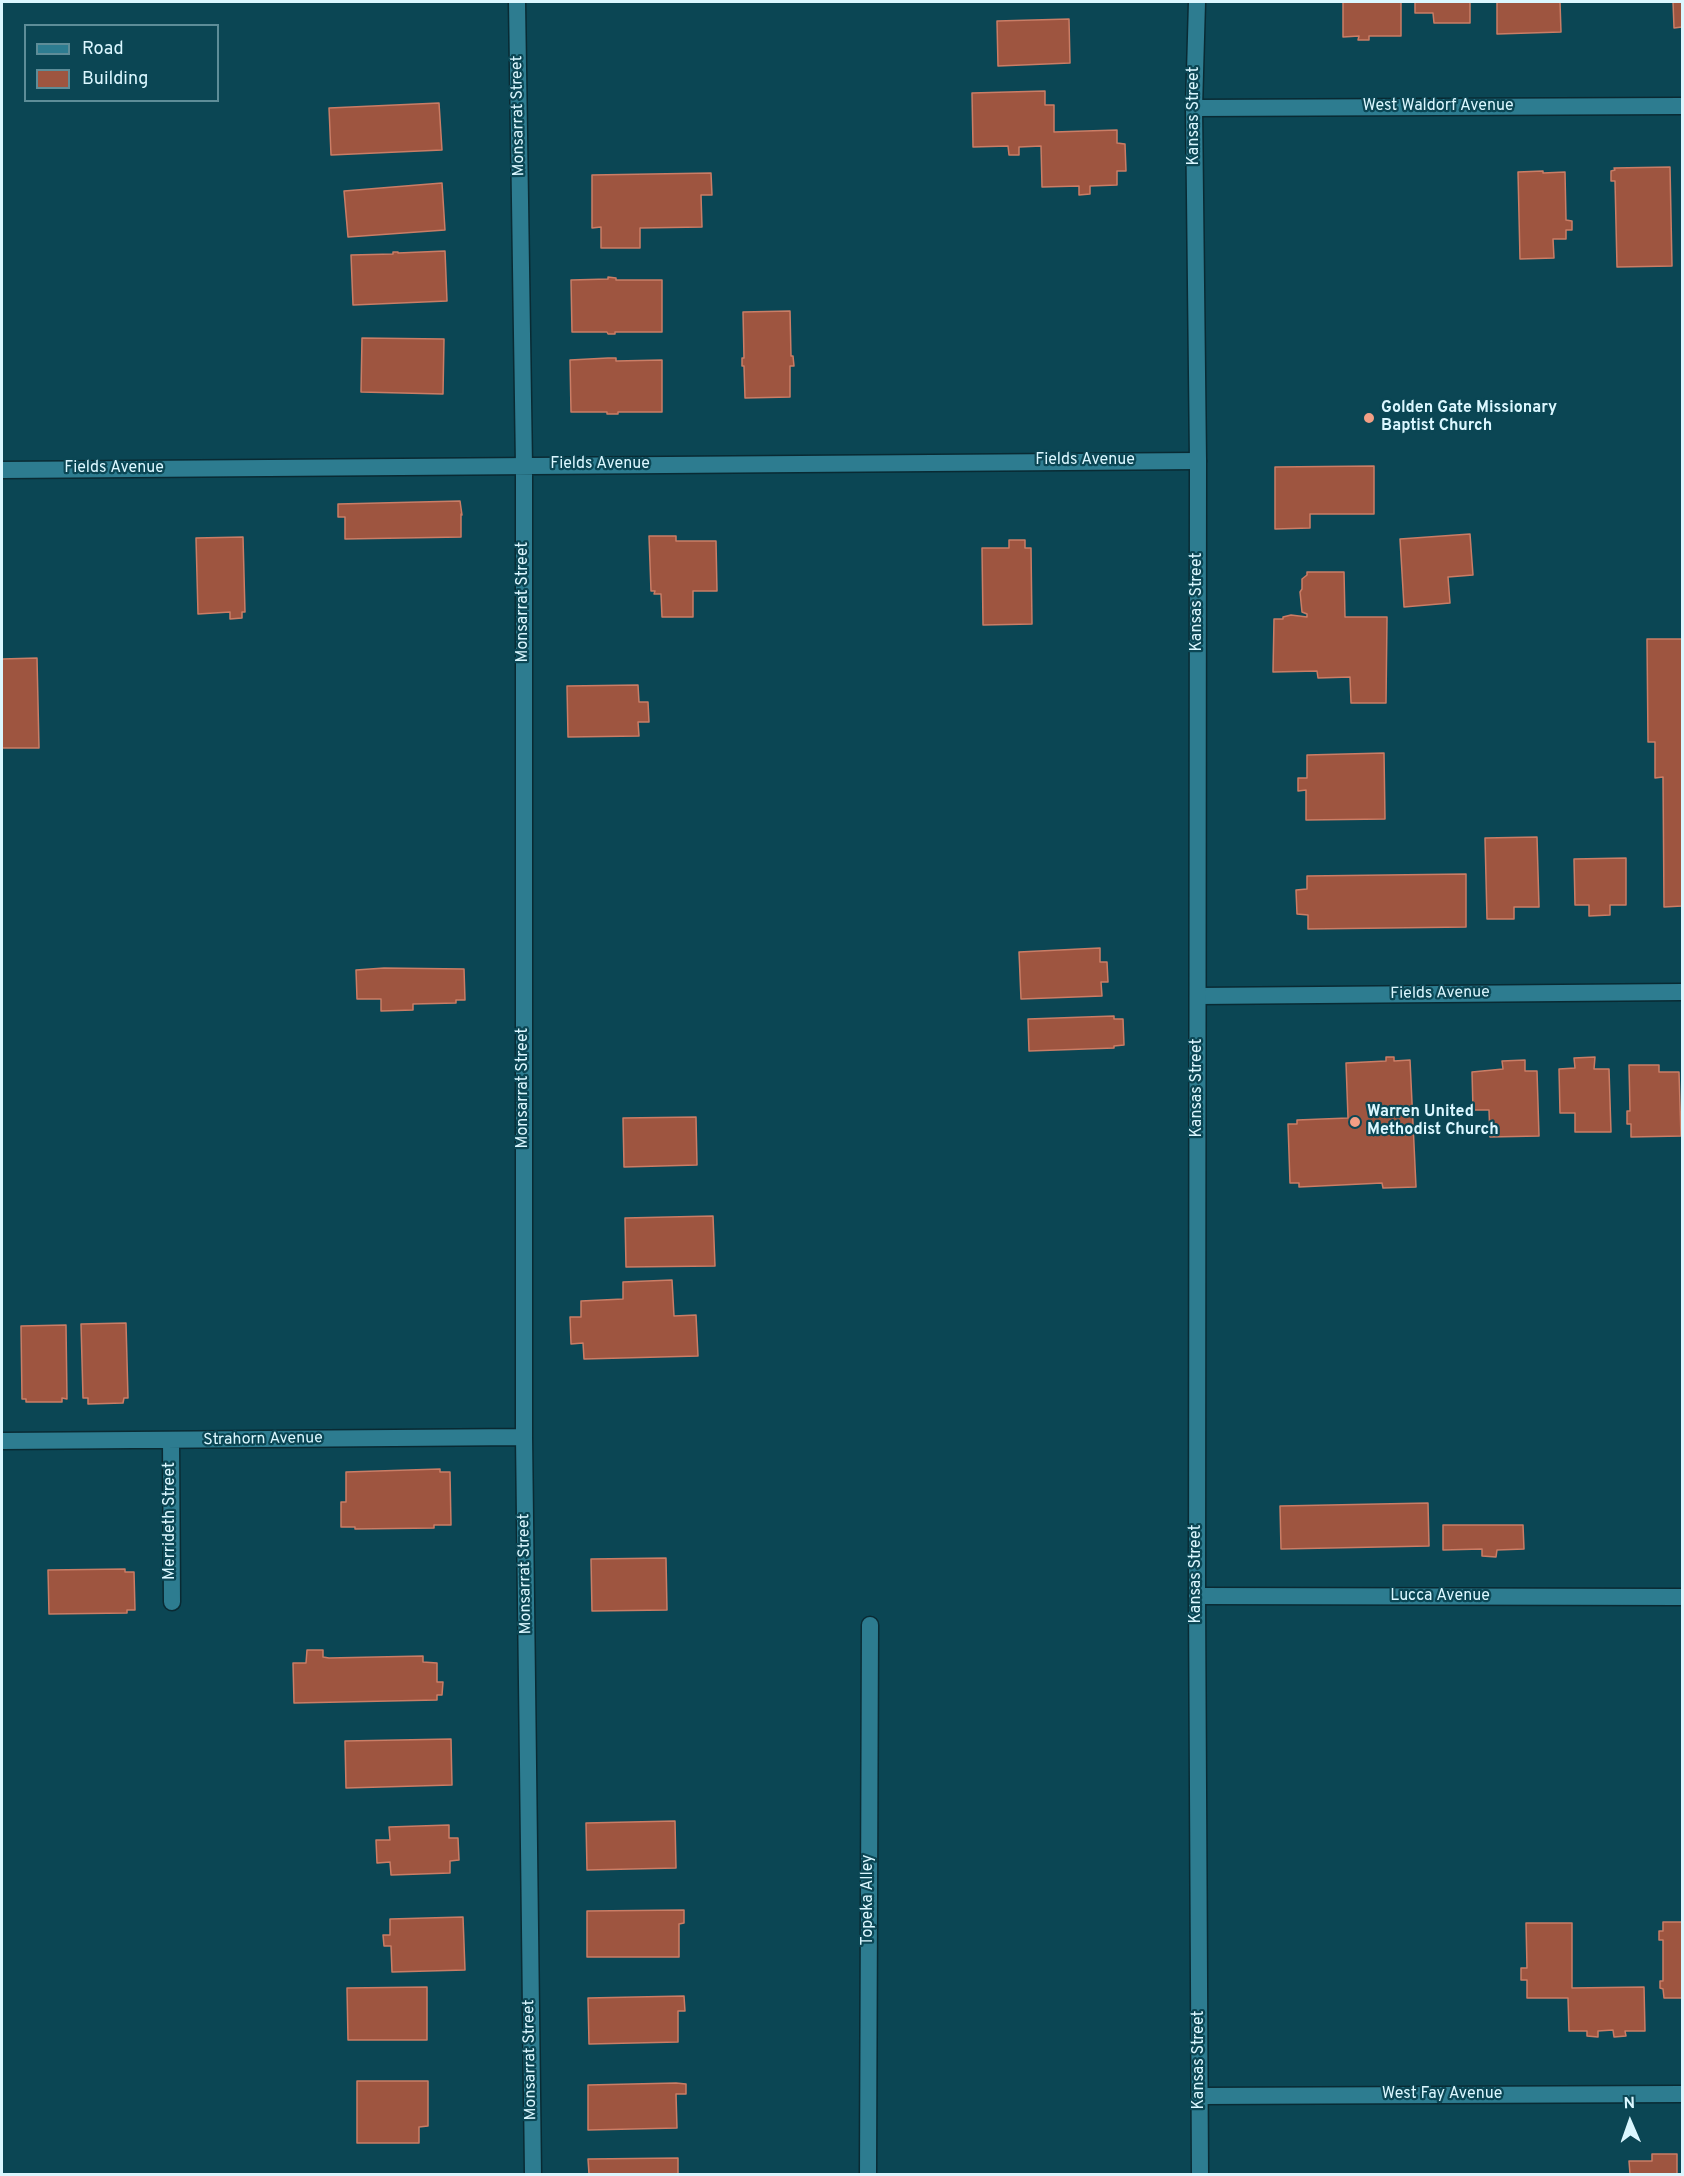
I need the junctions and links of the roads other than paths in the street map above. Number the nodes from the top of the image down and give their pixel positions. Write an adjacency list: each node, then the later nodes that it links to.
1 (517, 2): 6 (street, Monsarrat Street)
2 (1197, 2): 4 (street, Kansas Street)
3 (1683, 106): 4 (street, West Waldorf Avenue)
4 (1194, 108): 5 (street, Kansas Street)
5 (1197, 461): 6 (street, Fields Avenue); 9 (street, Kansas Street)
6 (524, 466): 7 (street, Fields Avenue); 10 (street, Monsarrat Street)
7 (2, 470)
8 (1683, 992): 9 (street, Fields Avenue)
9 (1198, 996): 13 (street, Kansas Street)
10 (524, 1437): 12 (street, Strahorn Avenue); 19 (street, Monsarrat Street)
11 (2, 1441): 12 (street, Strahorn Avenue)
12 (171, 1441): 15 (street, Merrideth Street)
13 (1197, 1596): 14 (street, Lucca Avenue); 18 (street, Kansas Street)
14 (1683, 1598)
15 (172, 1602)
16 (870, 1625): 20 (street, Topeka Alley)
17 (1683, 2094): 18 (street, West Fay Avenue)
18 (1201, 2096): 21 (street, Kansas Street)
19 (532, 2175)
20 (868, 2175)
21 (1200, 2175)

